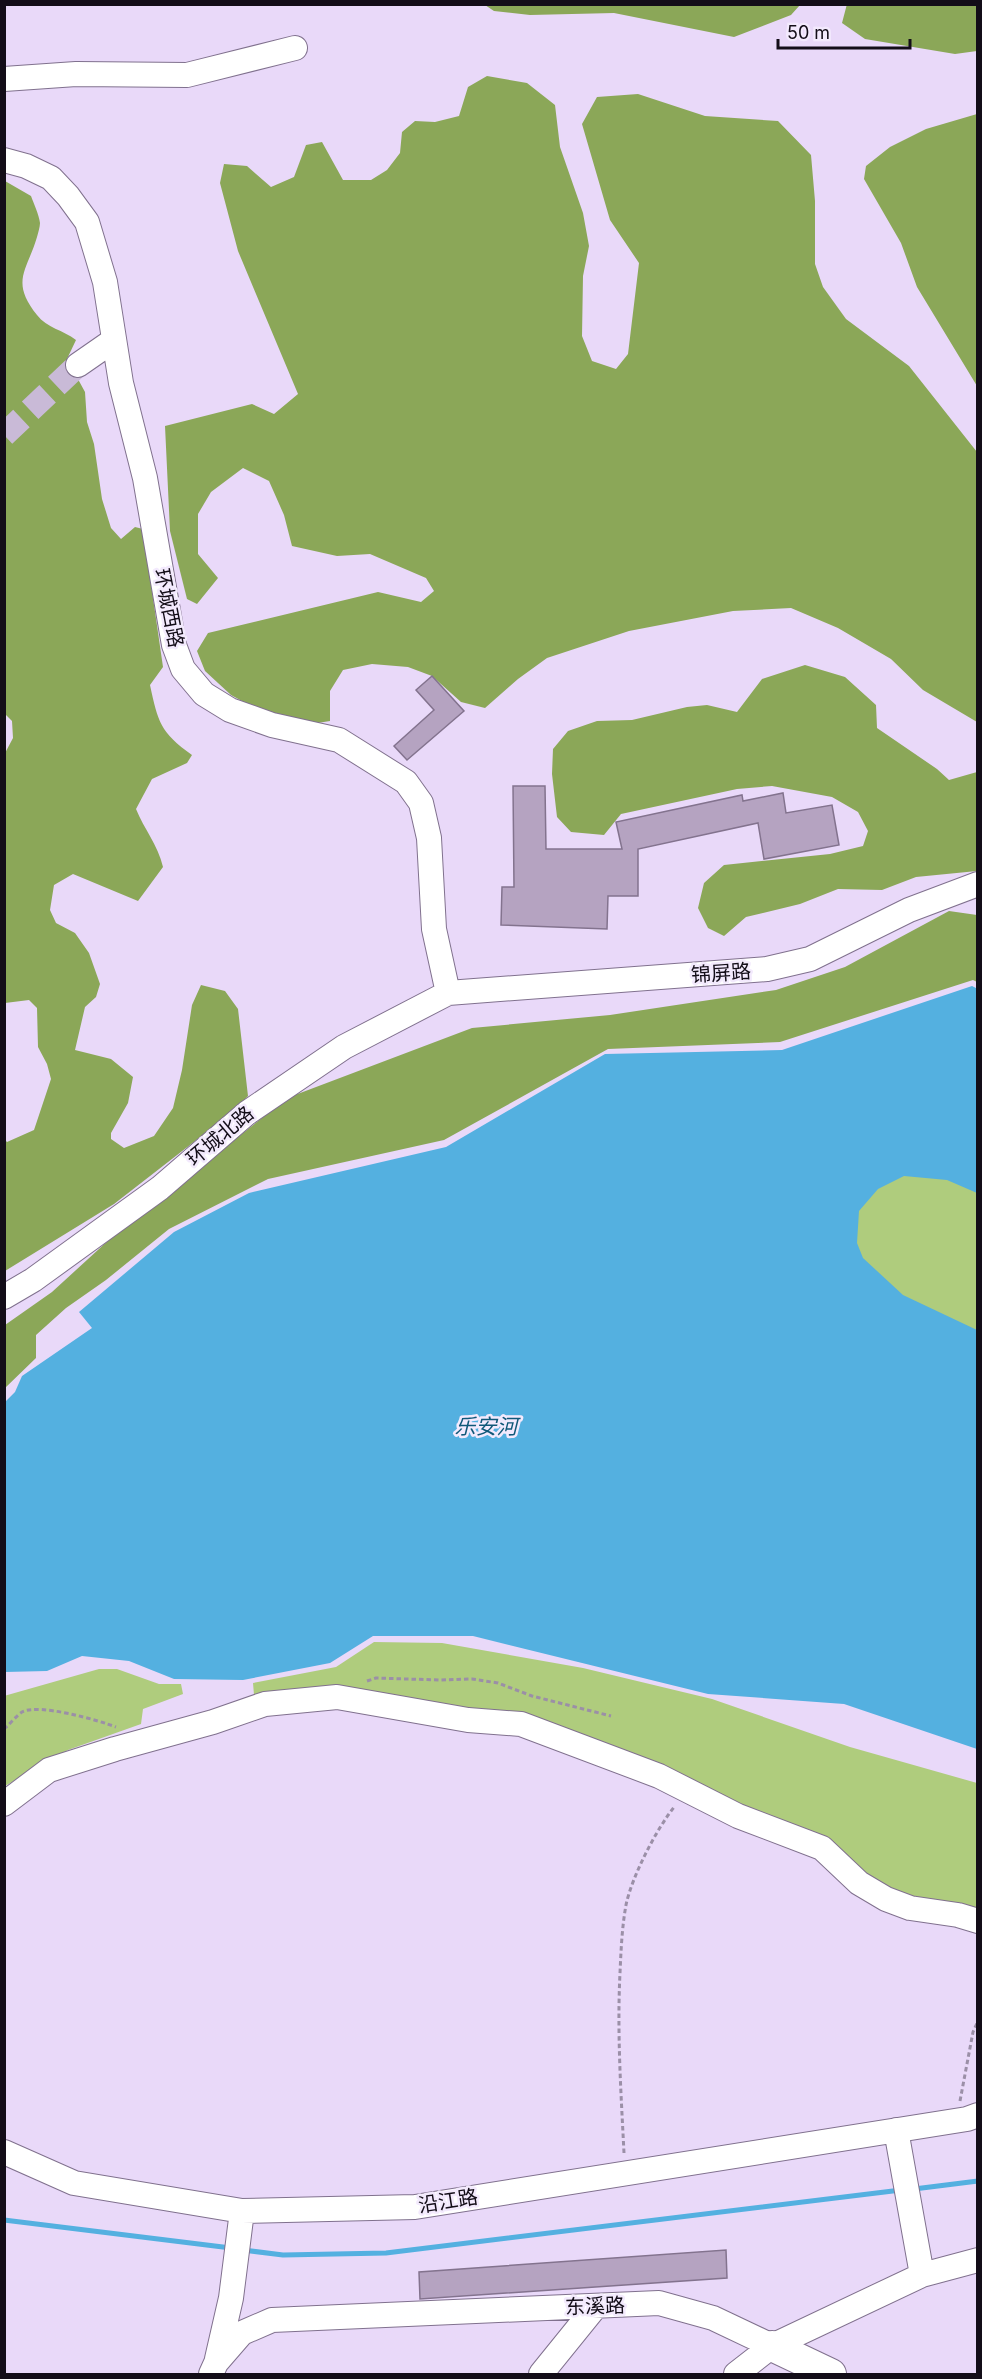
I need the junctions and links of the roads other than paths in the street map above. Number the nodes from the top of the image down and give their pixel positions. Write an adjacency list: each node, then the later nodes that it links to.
1 (295, 48): 2 (street)
2 (4, 79)
3 (4, 160): 4 (street, 环城西路)
4 (114, 340): 5 (street); 7 (street, 环城西路)
5 (78, 365)
6 (978, 884): 7 (street, 锦屏路)
7 (448, 993): 8 (street, 环城北路)
8 (4, 1297)
9 (4, 1804): 10 (street)
10 (978, 1921)
11 (967, 2118): 12 (street, 沿江路)
12 (896, 2130): 14 (street, 沿江路); 16 (street)
13 (4, 2152): 14 (street, 沿江路)
14 (242, 2211): 19 (street)
15 (978, 2260): 16 (street)
16 (922, 2275): 18 (street)
17 (596, 2306): 18 (street, 东溪路); 19 (street, 东溪路); 20 (street)
18 (771, 2346): 21 (street); 22 (main road)
19 (214, 2369)
20 (542, 2374)
21 (736, 2374)
22 (831, 2374)

